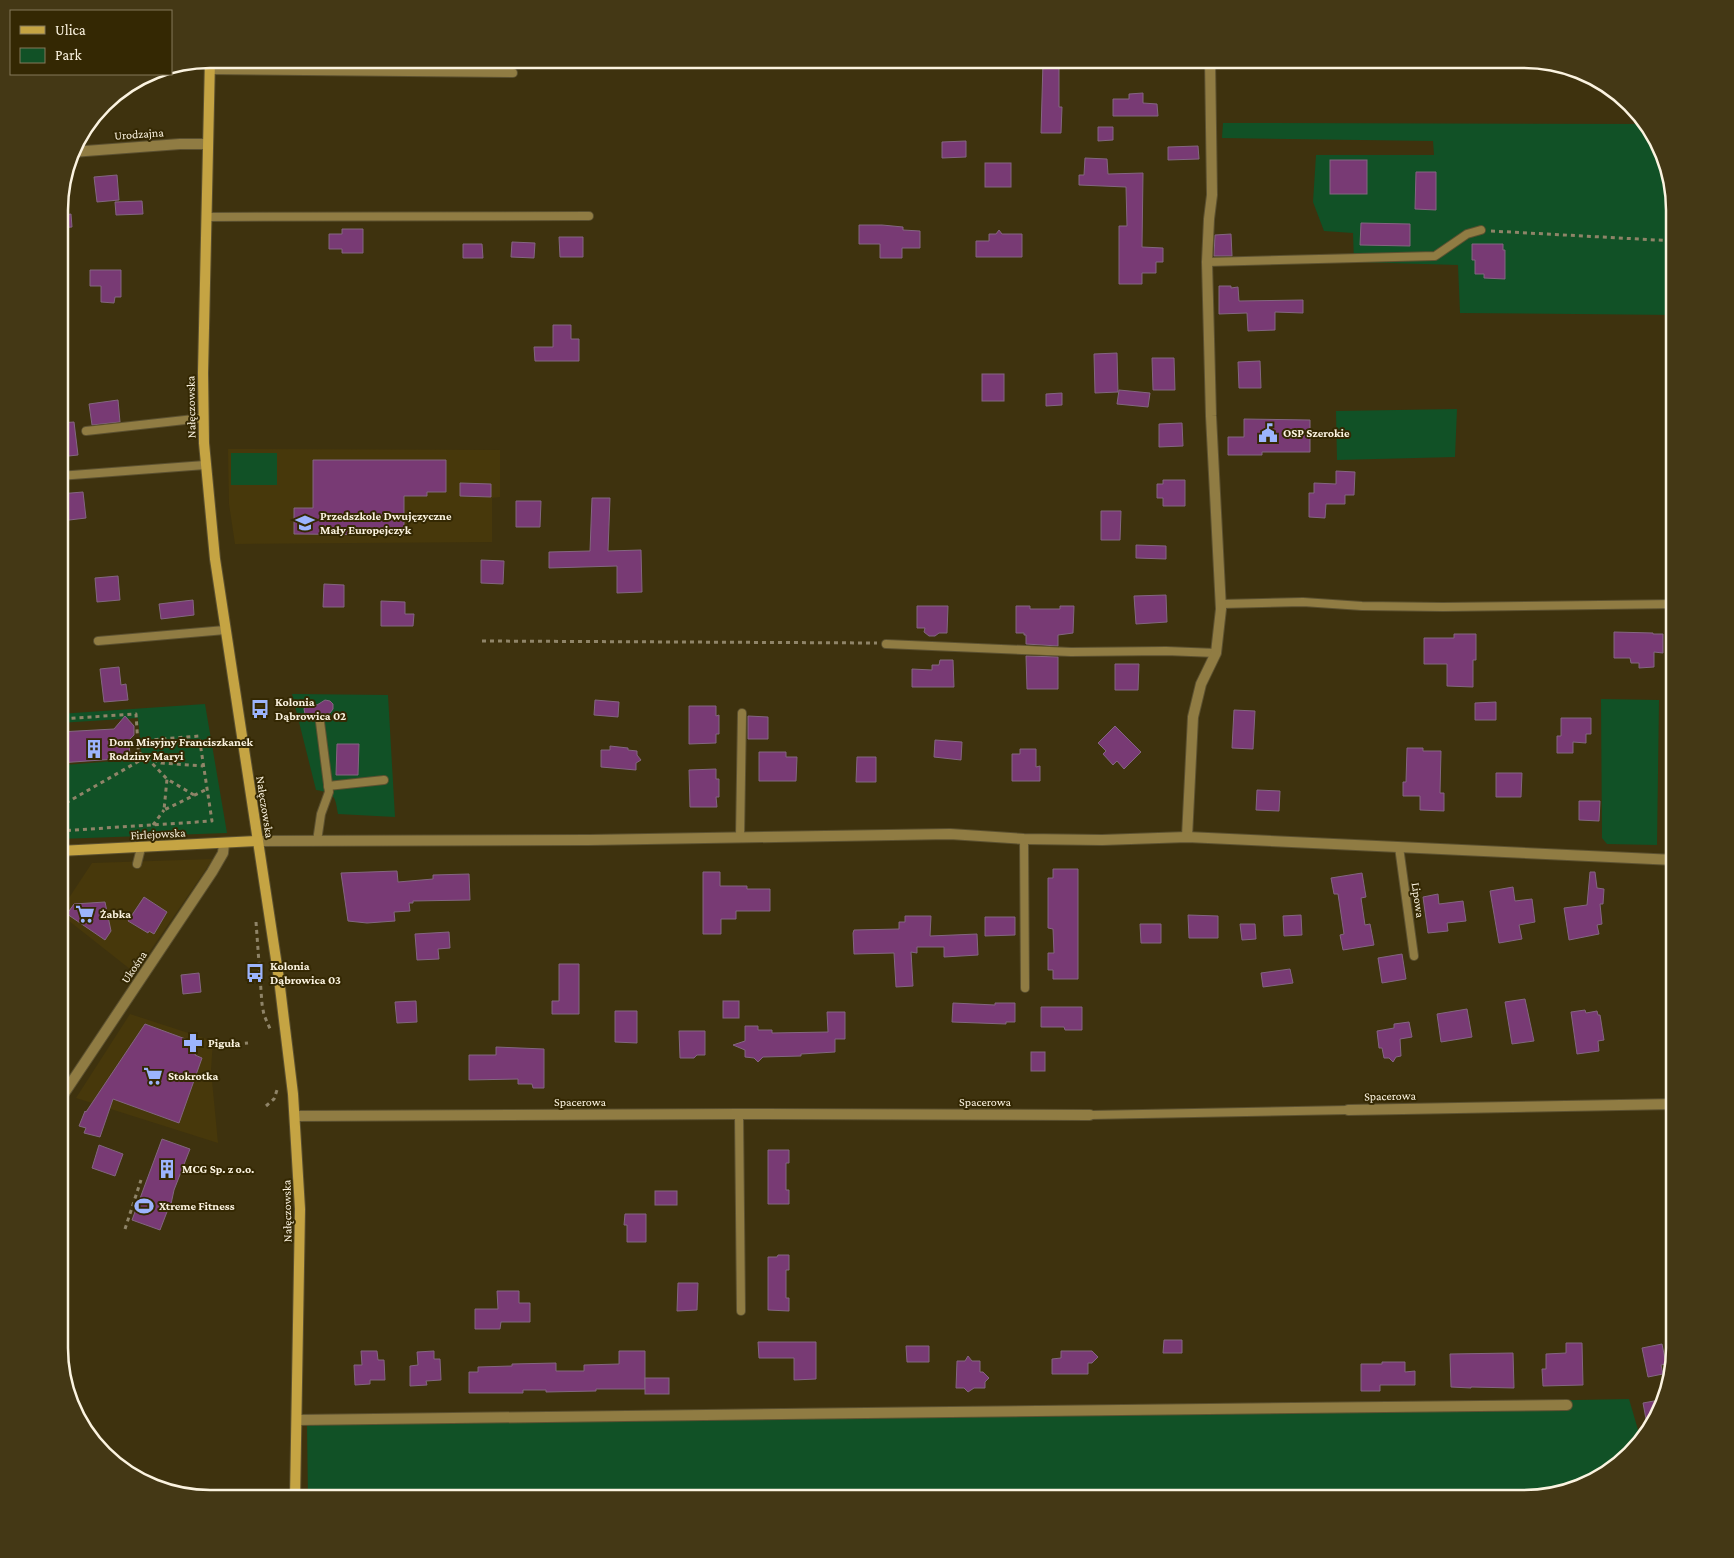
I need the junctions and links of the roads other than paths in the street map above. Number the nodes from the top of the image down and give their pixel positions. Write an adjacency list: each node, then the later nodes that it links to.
1 (210, 68): 5 (main road, Nałęczowska)
2 (345, 68): 4 (lane)
3 (1210, 68): 10 (street)
4 (513, 73)
5 (208, 144): 6 (street, Urodzajna); 8 (main road, Nałęczowska)
6 (80, 151)
7 (589, 216): 8 (lane)
8 (206, 217): 11 (main road, Nałęczowska)
9 (1481, 230): 10 (lane)
10 (1207, 262): 15 (street)
11 (203, 418): 12 (lane); 13 (main road, Nałęczowska)
12 (86, 431)
13 (205, 465): 14 (lane); 17 (main road, Nałęczowska)
14 (68, 475)
15 (1221, 604): 16 (lane); 20 (street)
16 (1666, 604)
17 (225, 630): 18 (lane); 29 (main road, Nałęczowska)
18 (98, 641)
19 (886, 644): 20 (lane)
20 (1216, 654): 25 (street)
21 (742, 713): 26 (lane)
22 (320, 722): 24 (lane)
23 (384, 780): 24 (lane)
24 (328, 786): 28 (lane)
25 (1186, 837): 27 (street); 32 (street)
26 (740, 838): 27 (street); 28 (street)
27 (1024, 839): 37 (lane)
28 (317, 840): 29 (street)
29 (257, 841): 30 (main road, Firlejowska); 43 (main road, Nałęczowska)
30 (224, 843): 31 (main road, Firlejowska); 38 (street, Ukośna)
31 (140, 848): 33 (main road, Firlejowska); 35 (lane)
32 (1399, 848): 34 (street); 36 (lane, Lipowa)
33 (68, 851)
34 (1666, 860)
35 (137, 864)
36 (1414, 956)
37 (1025, 988)
38 (68, 1088)
39 (1666, 1104): 40 (street, Spacerowa)
40 (1348, 1110): 42 (lane, Spacerowa)
41 (739, 1114): 42 (street, Spacerowa); 43 (street, Spacerowa); 44 (lane)
42 (1090, 1115)
43 (295, 1116): 46 (main road, Nałęczowska)
44 (741, 1311)
45 (1568, 1405): 46 (street)
46 (297, 1420): 47 (main road, Nałęczowska)
47 (295, 1490)

